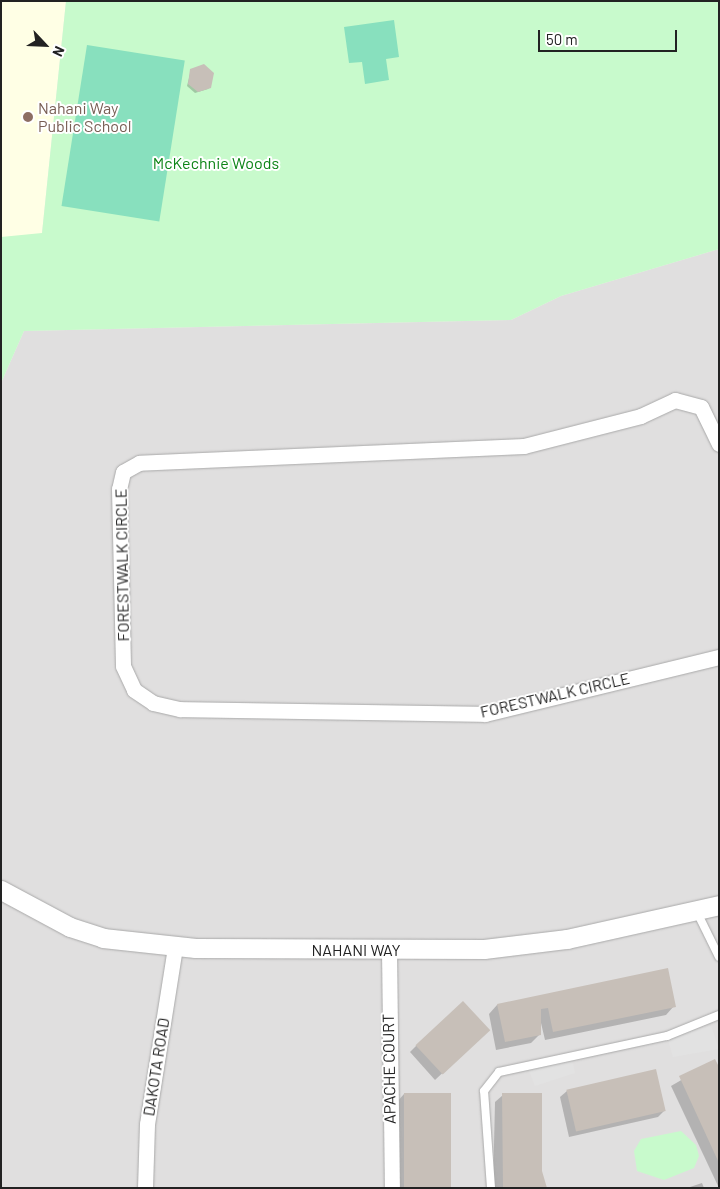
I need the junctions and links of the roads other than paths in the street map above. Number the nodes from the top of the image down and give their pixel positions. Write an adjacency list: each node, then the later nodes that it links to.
1 (719, 444): 2 (street, FORESTWALK CIRCLE)
2 (719, 657)
3 (1, 890): 6 (street, NAHANI WAY)
4 (719, 905): 5 (street, NAHANI WAY)
5 (696, 910): 7 (street, NAHANI WAY); 8 (lane)
6 (175, 948): 7 (street, NAHANI WAY); 10 (street, DAKOTA ROAD)
7 (389, 949): 11 (street, APACHE COURT)
8 (719, 957)
9 (719, 1015): 12 (lane)
10 (145, 1188)
11 (392, 1188)
12 (491, 1188)

